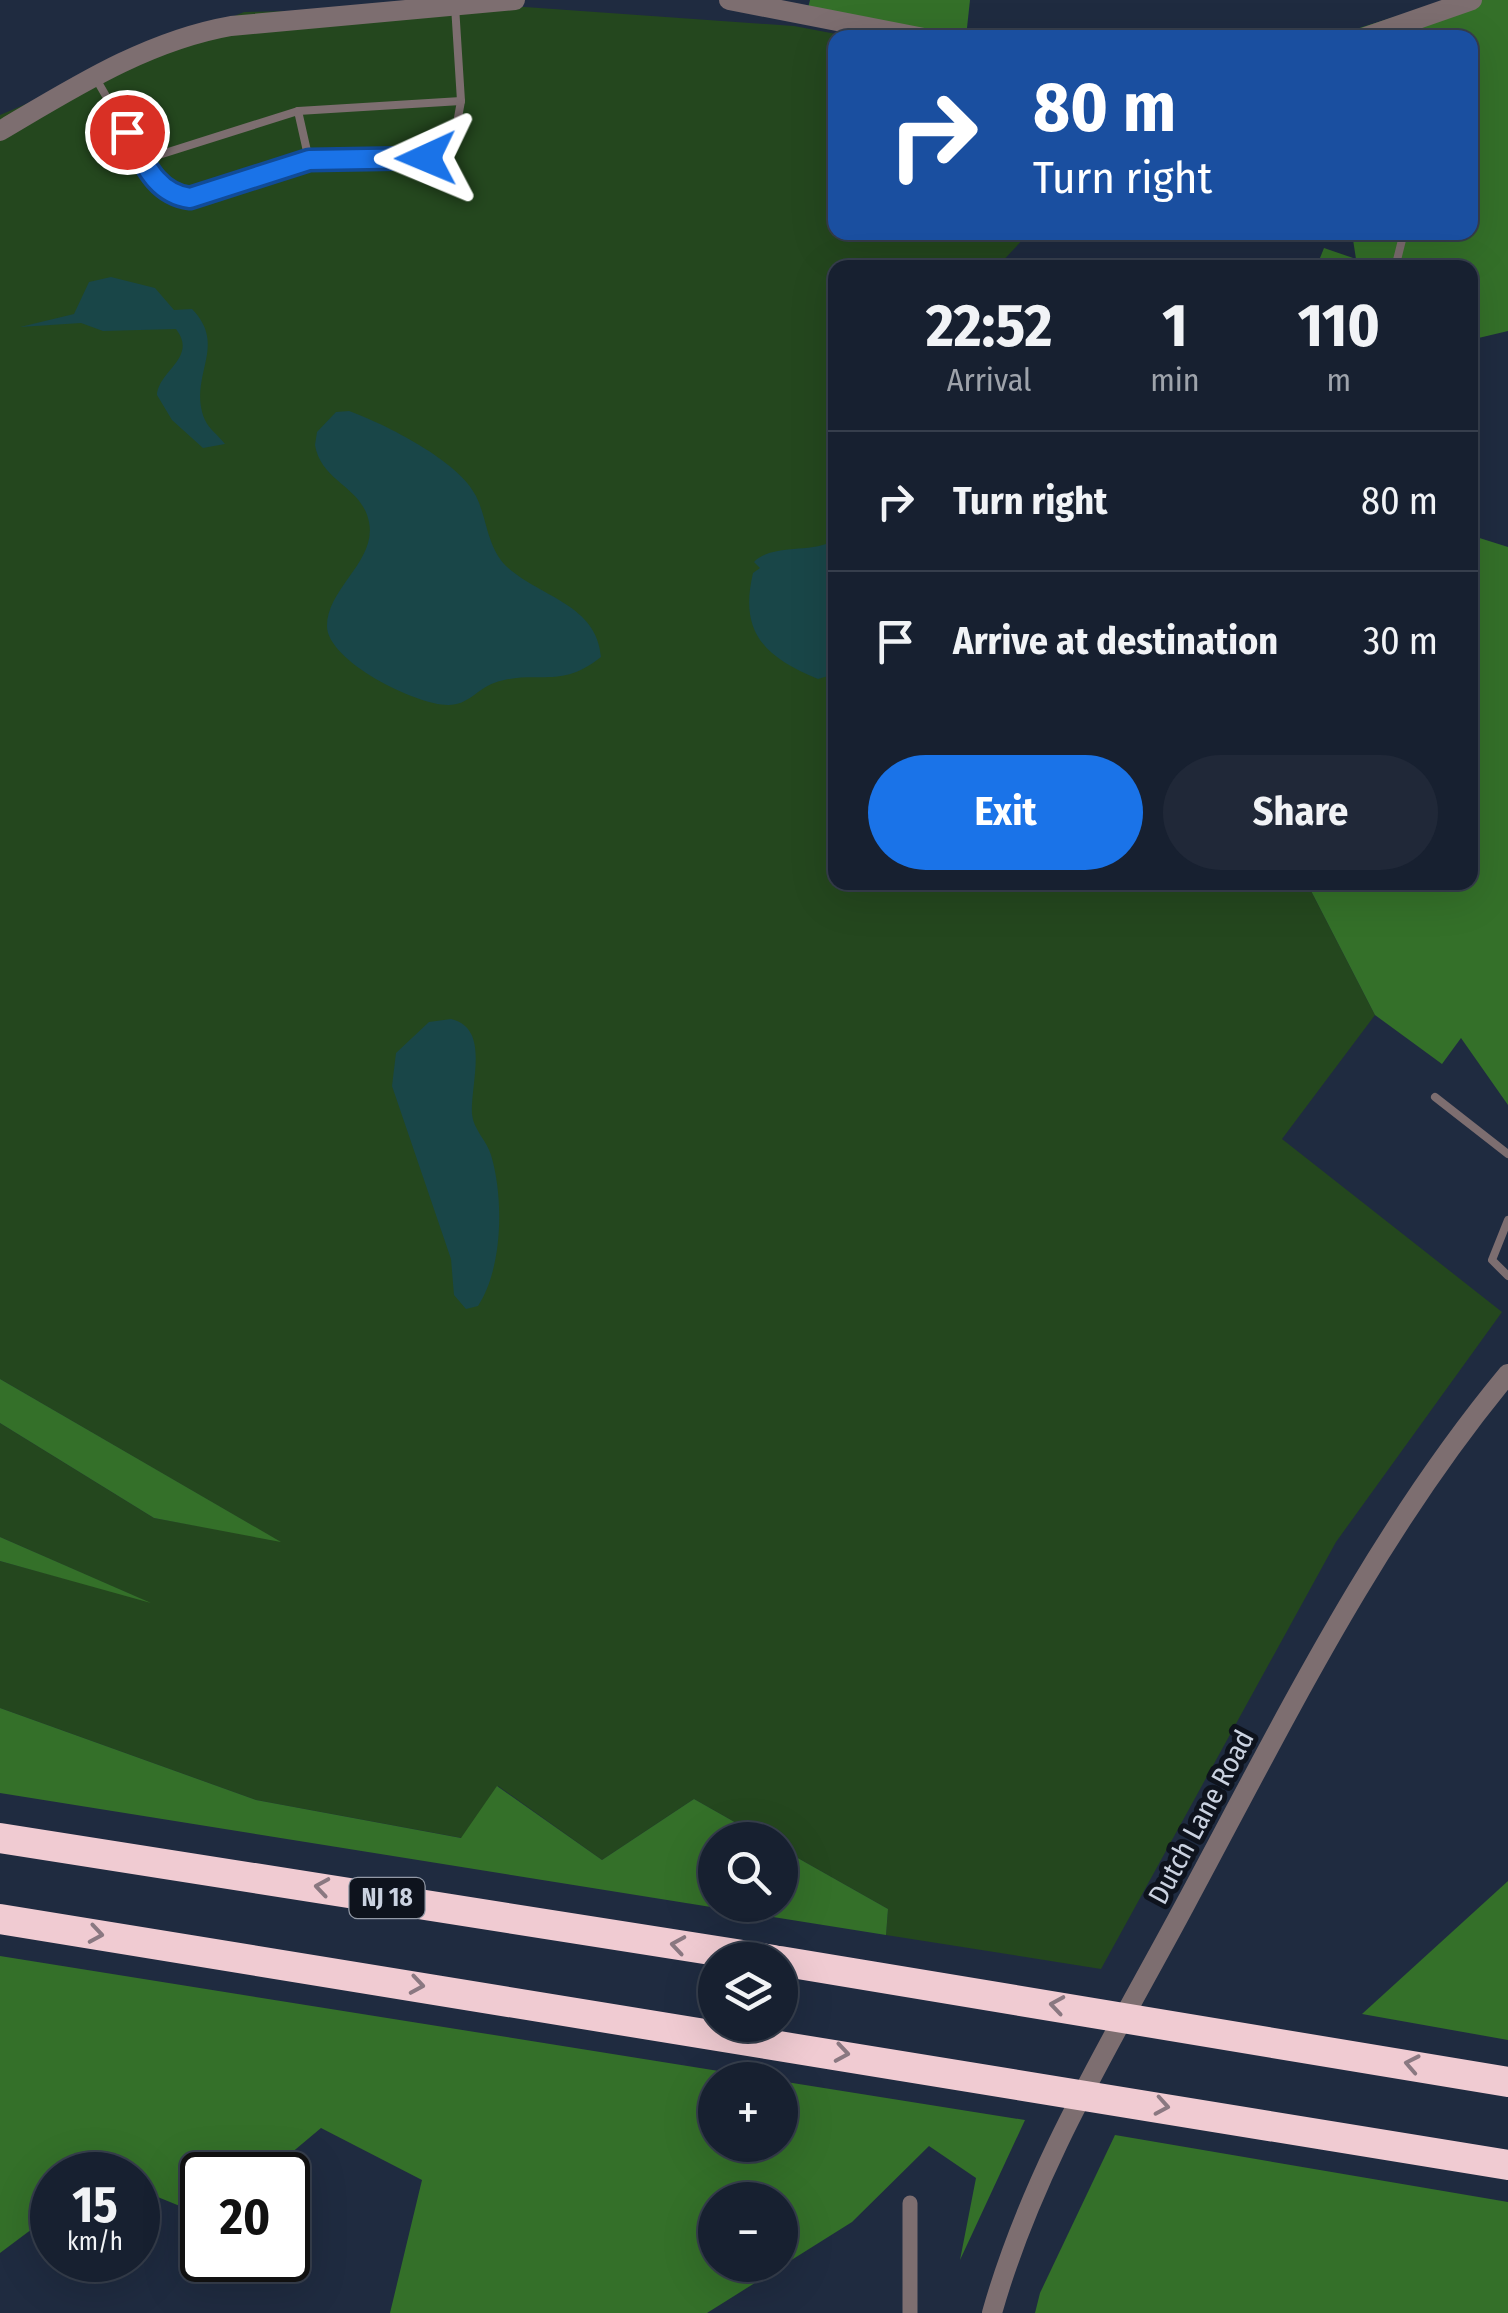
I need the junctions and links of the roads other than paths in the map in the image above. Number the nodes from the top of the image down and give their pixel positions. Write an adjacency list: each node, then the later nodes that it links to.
1 (514, 0): 4 (street)
2 (729, 0): 5 (street)
3 (1472, 0): 6 (street)
4 (456, 5): 7 (street); 8 (lane)
5 (883, 30)
6 (1386, 30)
7 (95, 77): 10 (street); 11 (lane)
8 (460, 101): 9 (lane); 12 (lane)
9 (298, 112): 11 (lane); 12 (lane)
10 (0, 131)
11 (143, 160): 12 (lane)
12 (309, 160)
13 (1435, 1097): 14 (lane)
14 (1508, 1154)
15 (1508, 1220): 16 (lane)
16 (1508, 1276)
17 (1508, 1374): 26 (street, Dutch Lane Road)
18 (0, 1838): 20 (highway, NJ 18, one-way to 18)
19 (0, 1918): 23 (highway, one-way to 23)
20 (698, 1948)
21 (798, 1964): 22 (highway, NJ 18, one-way to 21)
22 (1508, 2082)
23 (1508, 2165)
24 (910, 2203): 25 (street)
25 (910, 2313)
26 (992, 2313)

